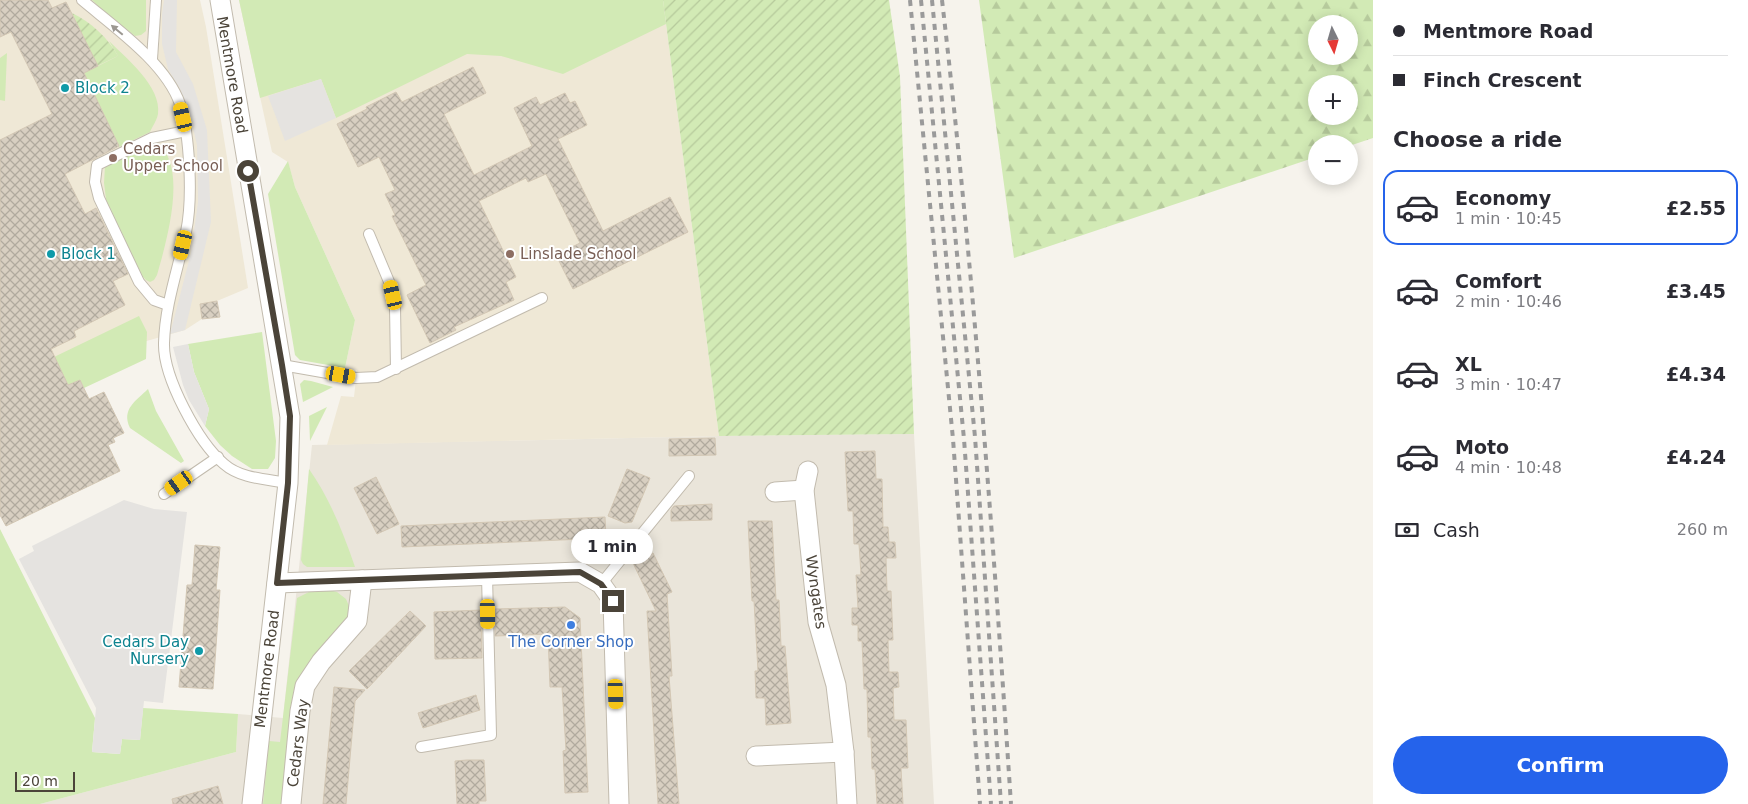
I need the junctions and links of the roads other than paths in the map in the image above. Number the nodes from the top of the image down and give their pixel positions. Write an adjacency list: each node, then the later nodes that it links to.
1 (82, 0): 4 (lane, one-way to 1)
2 (156, 0): 4 (lane)
3 (220, 0): 9 (street, Mentmore Road)
4 (152, 59): 5 (lane)
5 (186, 131): 8 (lane); 8 (lane)
6 (368, 234): 10 (lane)
7 (542, 298): 10 (lane)
8 (168, 305): 11 (lane)
9 (282, 365): 10 (lane); 14 (street, Mentmore Road)
10 (396, 370)
11 (218, 457): 14 (lane); 17 (lane)
12 (808, 471): 15 (street, Wyngates)
13 (689, 476): 21 (lane)
14 (288, 483): 20 (street, Mentmore Road)
15 (804, 490): 16 (street); 23 (street, Wyngates)
16 (775, 492)
17 (164, 494)
18 (487, 576): 19 (street); 21 (street); 22 (lane)
19 (362, 580): 20 (street); 26 (street, Cedars Way)
20 (277, 583): 25 (street, Mentmore Road)
21 (601, 584): 27 (street)
22 (421, 747)
23 (844, 752): 24 (street); 28 (street, Wyngates)
24 (756, 756)
25 (252, 804)
26 (291, 804)
27 (619, 804)
28 (847, 804)

